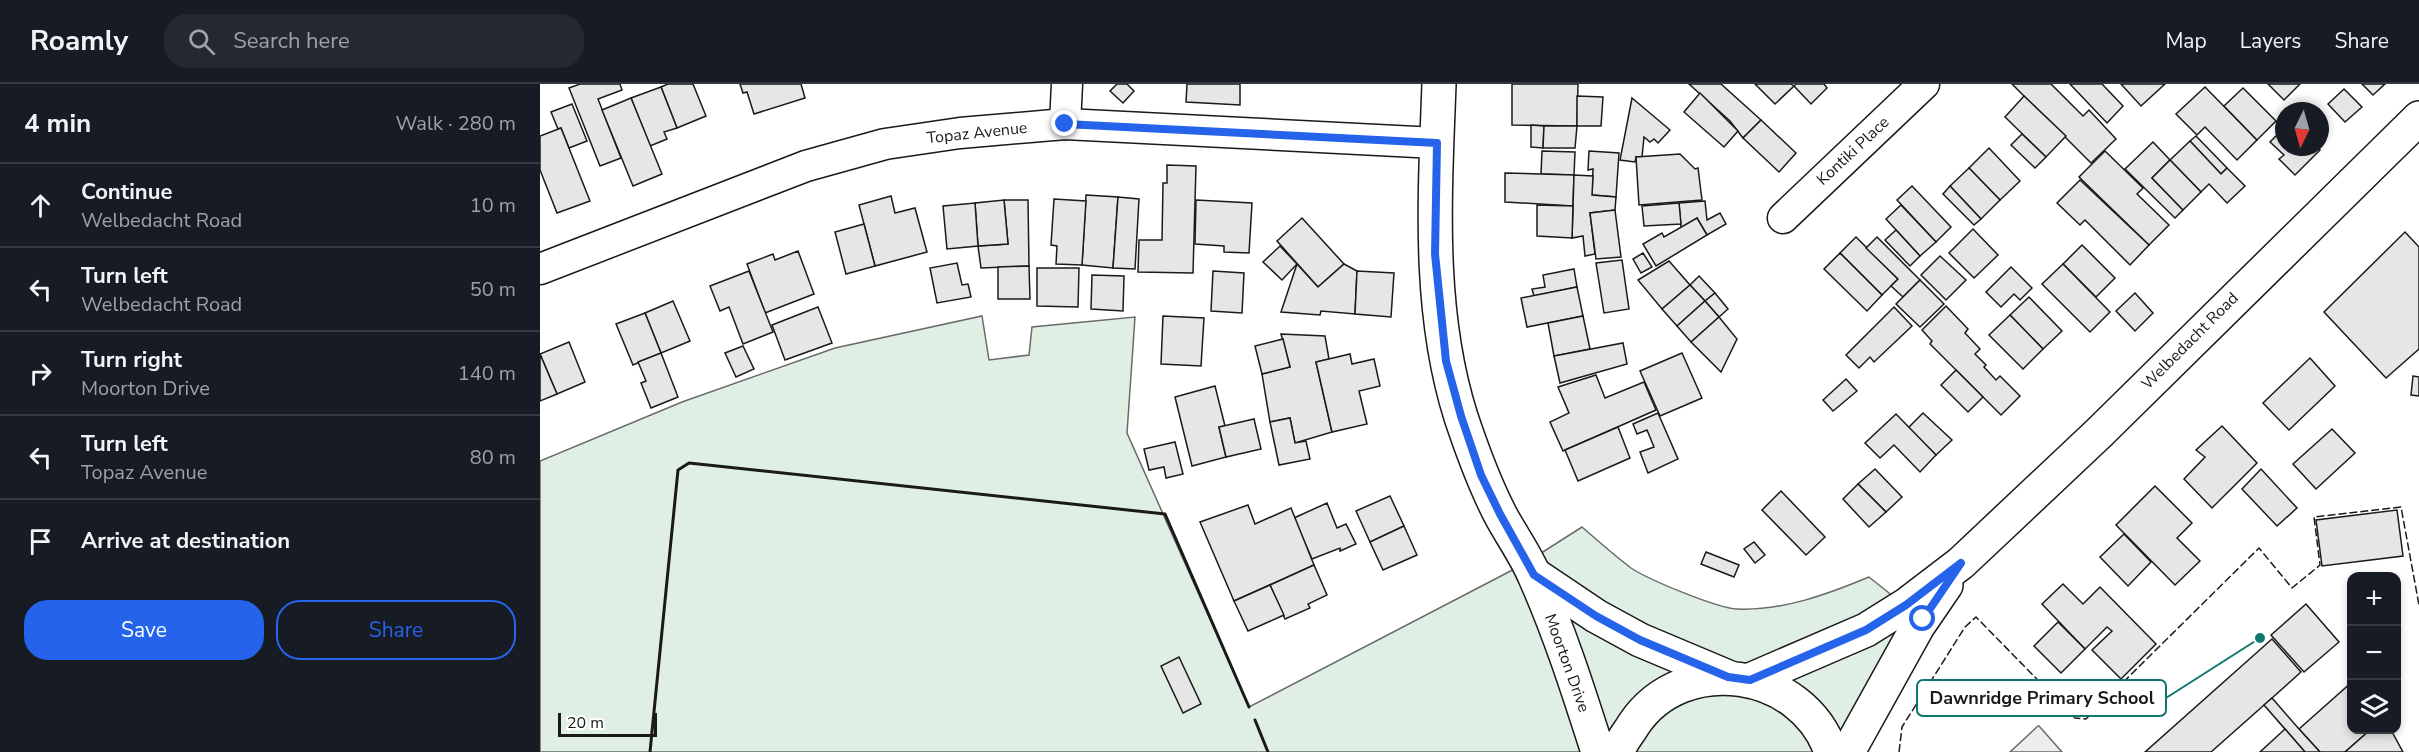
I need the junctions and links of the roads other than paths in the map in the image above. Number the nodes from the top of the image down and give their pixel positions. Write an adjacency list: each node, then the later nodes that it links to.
1 (1066, 84): 5 (street)
2 (1439, 84): 6 (street, Moorton Drive)
3 (1924, 84): 7 (street, Kontiki Place)
4 (2419, 118): 9 (street, Welbedacht Road)
5 (1065, 124): 6 (street, Topaz Avenue); 8 (street, Topaz Avenue)
6 (1437, 143): 10 (street, Moorton Drive)
7 (1783, 218)
8 (540, 269)
9 (1961, 563): 11 (street, Welbedacht Road); 15 (street, Welbedacht Road)
10 (1534, 575): 11 (street, Moorton Drive); 12 (street, Moorton Drive)
11 (1739, 679): 13 (street, Welbedacht Road); 14 (street, Moorton Drive)
12 (1598, 752)
13 (1618, 752)
14 (1831, 752)
15 (1848, 752)

